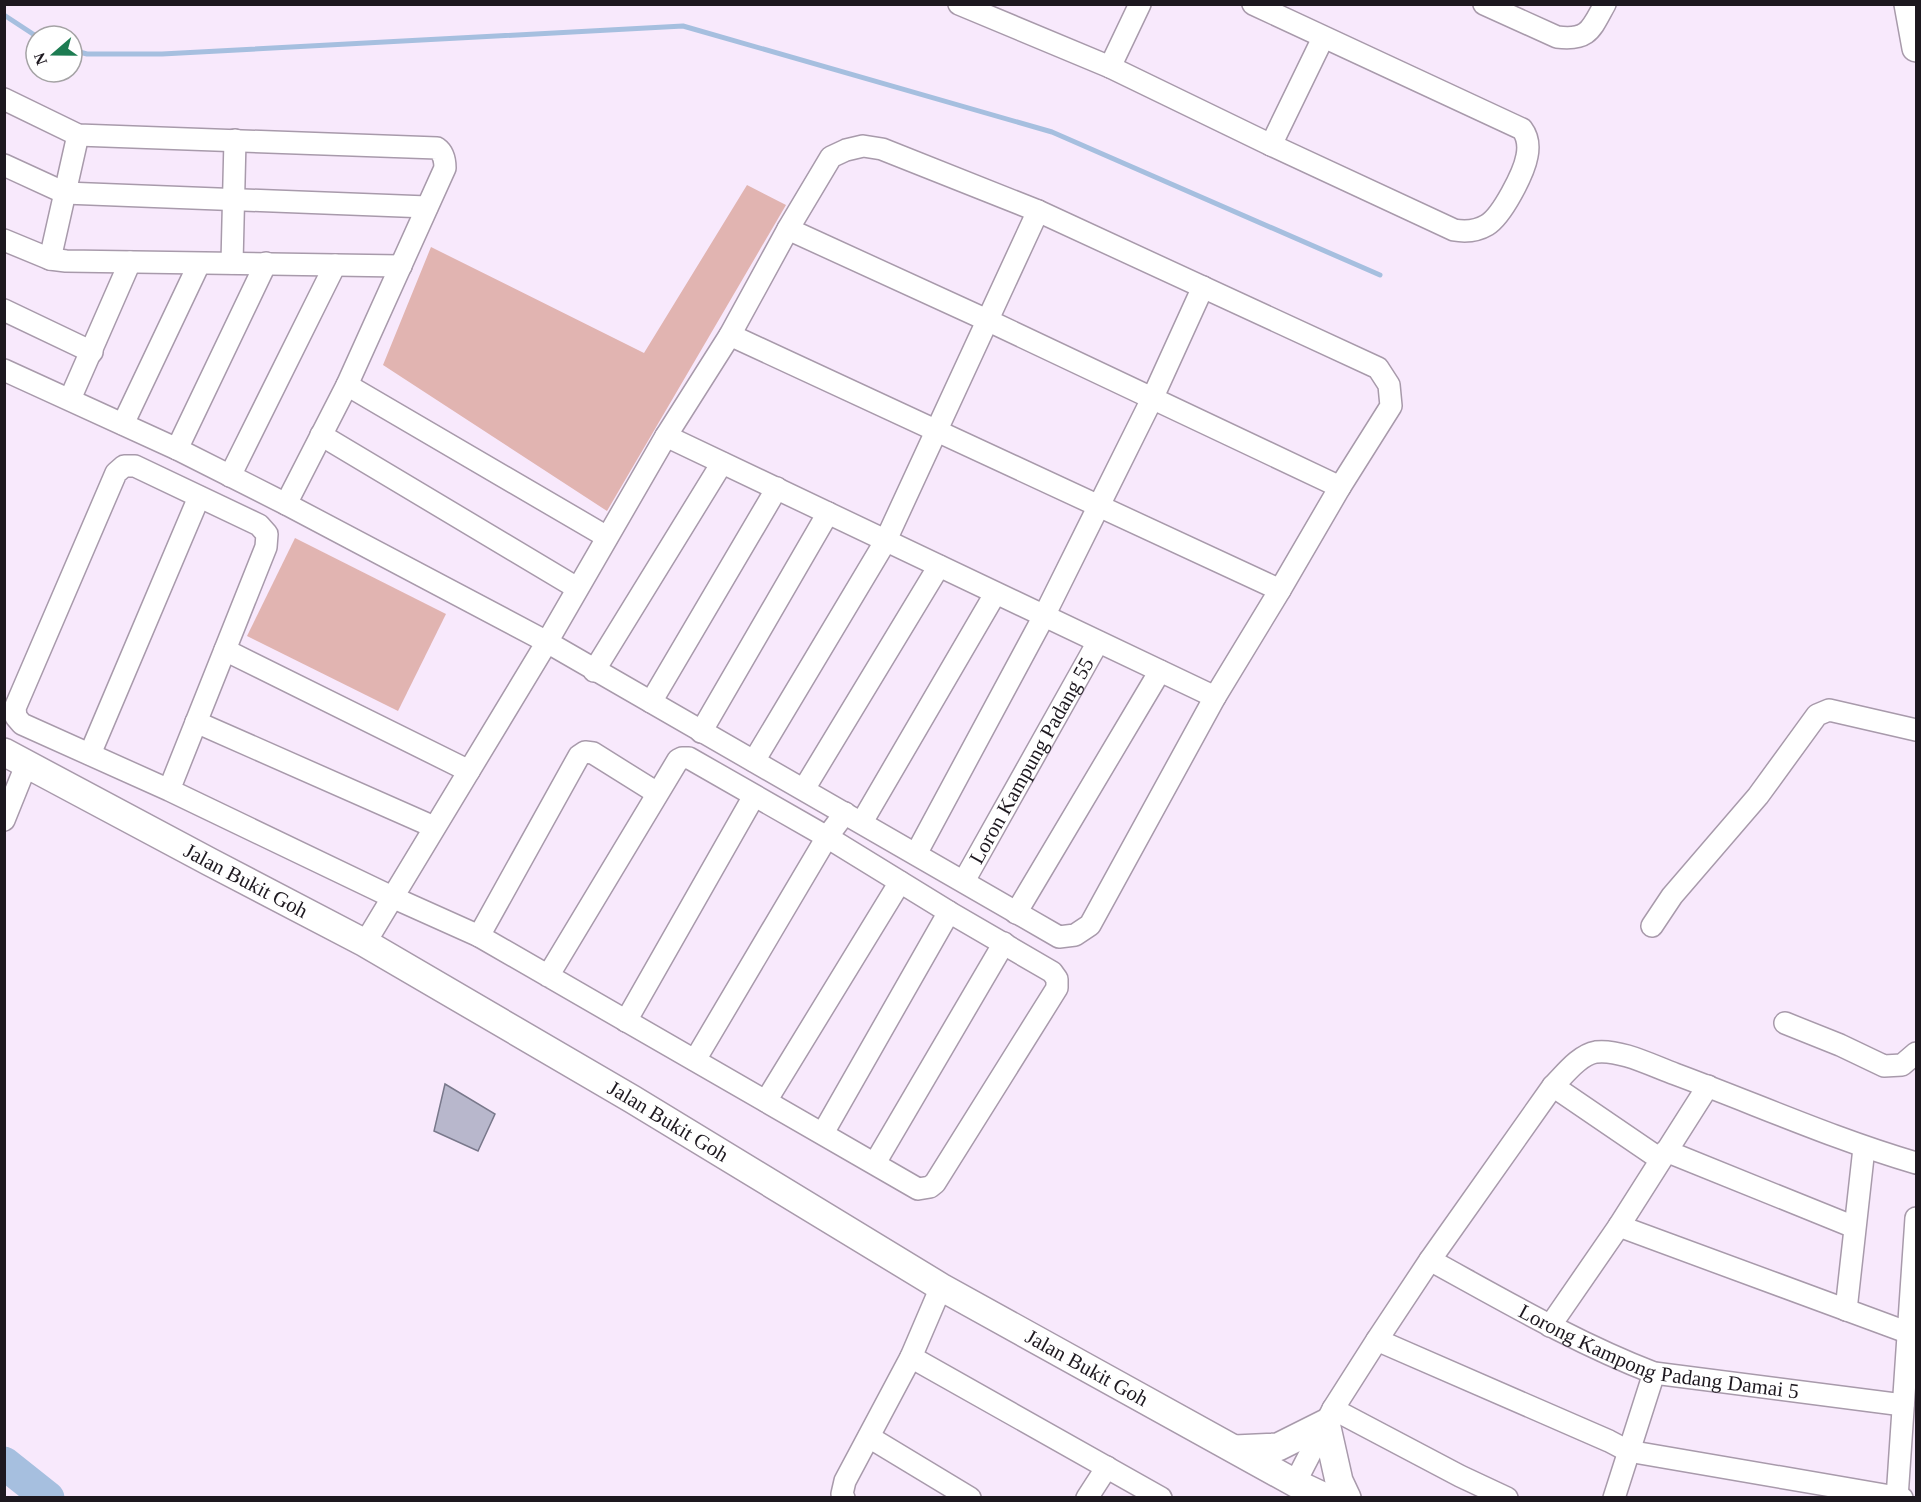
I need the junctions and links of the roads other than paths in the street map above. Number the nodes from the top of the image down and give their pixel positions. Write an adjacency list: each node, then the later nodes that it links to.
1 (959, 4): 9 (street)
2 (1140, 4): 9 (street)
3 (1253, 4): 7 (street)
4 (1484, 4): 6 (street)
5 (1908, 4): 8 (main road)
6 (1604, 5)
7 (1323, 38): 13 (street); 13 (street)
8 (1917, 48)
9 (1110, 67): 13 (street)
10 (4, 99): 11 (street)
11 (78, 135): 12 (street); 15 (street)
12 (235, 140): 16 (street); 17 (street)
13 (1271, 146)
14 (4, 165): 15 (street)
15 (66, 193): 16 (street); 21 (street)
16 (234, 199): 17 (street); 23 (street)
17 (427, 207): 27 (street)
18 (1038, 211): 19 (street); 28 (street); 30 (street)
19 (788, 229): 30 (street); 31 (street)
20 (4, 240): 21 (street)
21 (50, 260): 22 (street)
22 (130, 262): 25 (street); 32 (street)
23 (232, 263): 24 (street); 25 (street)
24 (266, 263): 26 (street); 41 (street)
25 (199, 264): 37 (street)
26 (335, 265): 27 (street); 43 (street)
27 (400, 266): 34 (street)
28 (1203, 287): 36 (street); 44 (street)
29 (4, 310): 32 (street)
30 (989, 321): 36 (street); 38 (street)
31 (730, 335): 38 (street); 40 (street)
32 (92, 352): 35 (street)
33 (4, 370): 35 (street)
34 (348, 385): 39 (street); 50 (street)
35 (70, 399): 37 (street)
36 (1152, 399): 44 (street); 48 (street)
37 (123, 424): 41 (street)
38 (938, 431): 48 (street); 51 (street)
39 (321, 435): 47 (street); 53 (street)
40 (666, 436): 42 (street); 50 (street)
41 (177, 449): 43 (street)
42 (722, 463): 45 (street); 60 (street)
43 (230, 476): 47 (street)
44 (1340, 487): 54 (street)
45 (777, 488): 49 (street); 63 (street)
46 (200, 496): 59 (street); 67 (street); 67 (street)
47 (286, 504): 57 (street)
48 (1099, 508): 54 (street); 56 (street)
49 (828, 513): 51 (street); 66 (street)
50 (607, 537): 53 (street)
51 (885, 542): 52 (street); 69 (street)
52 (939, 566): 55 (street); 71 (street)
53 (577, 588): 57 (street)
54 (1280, 590): 62 (street)
55 (995, 594): 56 (street); 75 (street)
56 (1044, 616): 58 (street); 79 (street)
57 (547, 642): 60 (street); 70 (street)
58 (1098, 642): 61 (street); 80 (street, Loron Kampung Padang 55)
59 (225, 650): 64 (street); 70 (street)
60 (594, 670): 63 (street)
61 (1160, 671): 62 (street); 84 (street)
62 (1215, 697): 84 (street)
63 (651, 702): 66 (street)
64 (196, 722): 72 (street); 77 (street)
65 (1917, 730): 85 (street)
66 (700, 732): 69 (street)
67 (90, 754): 72 (street)
68 (16, 757): 76 (street); 87 (main road, Jalan Bukit Goh)
69 (754, 761): 71 (street)
70 (469, 771): 77 (street)
71 (804, 789): 75 (street)
72 (169, 790): 82 (street)
73 (657, 793): 74 (street); 86 (street); 89 (street)
74 (754, 796): 78 (street); 90 (street)
75 (854, 817): 78 (street); 79 (street)
76 (4, 820)
77 (434, 827): 82 (street)
78 (827, 837): 81 (street); 93 (street)
79 (916, 854): 80 (street)
80 (964, 881): 84 (street)
81 (900, 882): 83 (street); 96 (street)
82 (392, 897): 86 (street); 87 (street)
83 (949, 912): 88 (street); 97 (street)
84 (1016, 913)
85 (1652, 926)
86 (479, 936): 89 (street)
87 (365, 943): 107 (main road, Jalan Bukit Goh)
88 (1004, 943): 100 (street); 100 (street)
89 (548, 976): 90 (street)
90 (626, 1020): 93 (street)
91 (1785, 1023): 92 (street)
92 (1917, 1053)
93 (695, 1060): 96 (street)
94 (1553, 1086): 95 (street); 99 (street); 106 (street)
95 (1708, 1086): 98 (street); 99 (street)
96 (766, 1101): 97 (street)
97 (823, 1133): 100 (street)
98 (1864, 1148): 101 (street); 104 (street)
99 (1663, 1155): 103 (street); 104 (street)
100 (875, 1163)
101 (1917, 1163)
102 (1917, 1218): 105 (street)
103 (1619, 1226): 108 (street); 109 (street)
104 (1854, 1227): 108 (street)
105 (1915, 1250): 110 (street)
106 (1430, 1260): 109 (street, Lorong Kampong Padang Damai 5); 111 (street)
107 (941, 1287): 112 (street); 117 (main road, Jalan Bukit Goh)
108 (1846, 1310): 110 (street)
109 (1550, 1326): 113 (street, Lorong Kampong Padang Damai 5)
110 (1909, 1333): 114 (street)
111 (1377, 1340): 115 (street); 118 (street)
112 (911, 1357): 116 (street); 119 (street)
113 (1654, 1373): 114 (street, Lorong Kampong Padang Damai 5); 118 (street)
114 (1903, 1405): 129 (street)
115 (1330, 1416): 117 (main road); 120 (street); 126 (main road); 127 (street)
116 (868, 1437): 121 (street); 122 (street)
117 (1235, 1449): 120 (main road, Jalan Bukit Goh)
118 (1628, 1451): 128 (street); 129 (street)
119 (1107, 1467): 123 (street); 124 (street)
120 (1295, 1483): 125 (main road, Jalan Bukit Goh)
121 (843, 1497)
122 (970, 1497)
123 (1087, 1497)
124 (1161, 1497)
125 (1327, 1497)
126 (1347, 1497)
127 (1507, 1497)
128 (1614, 1497)
129 (1898, 1497)

